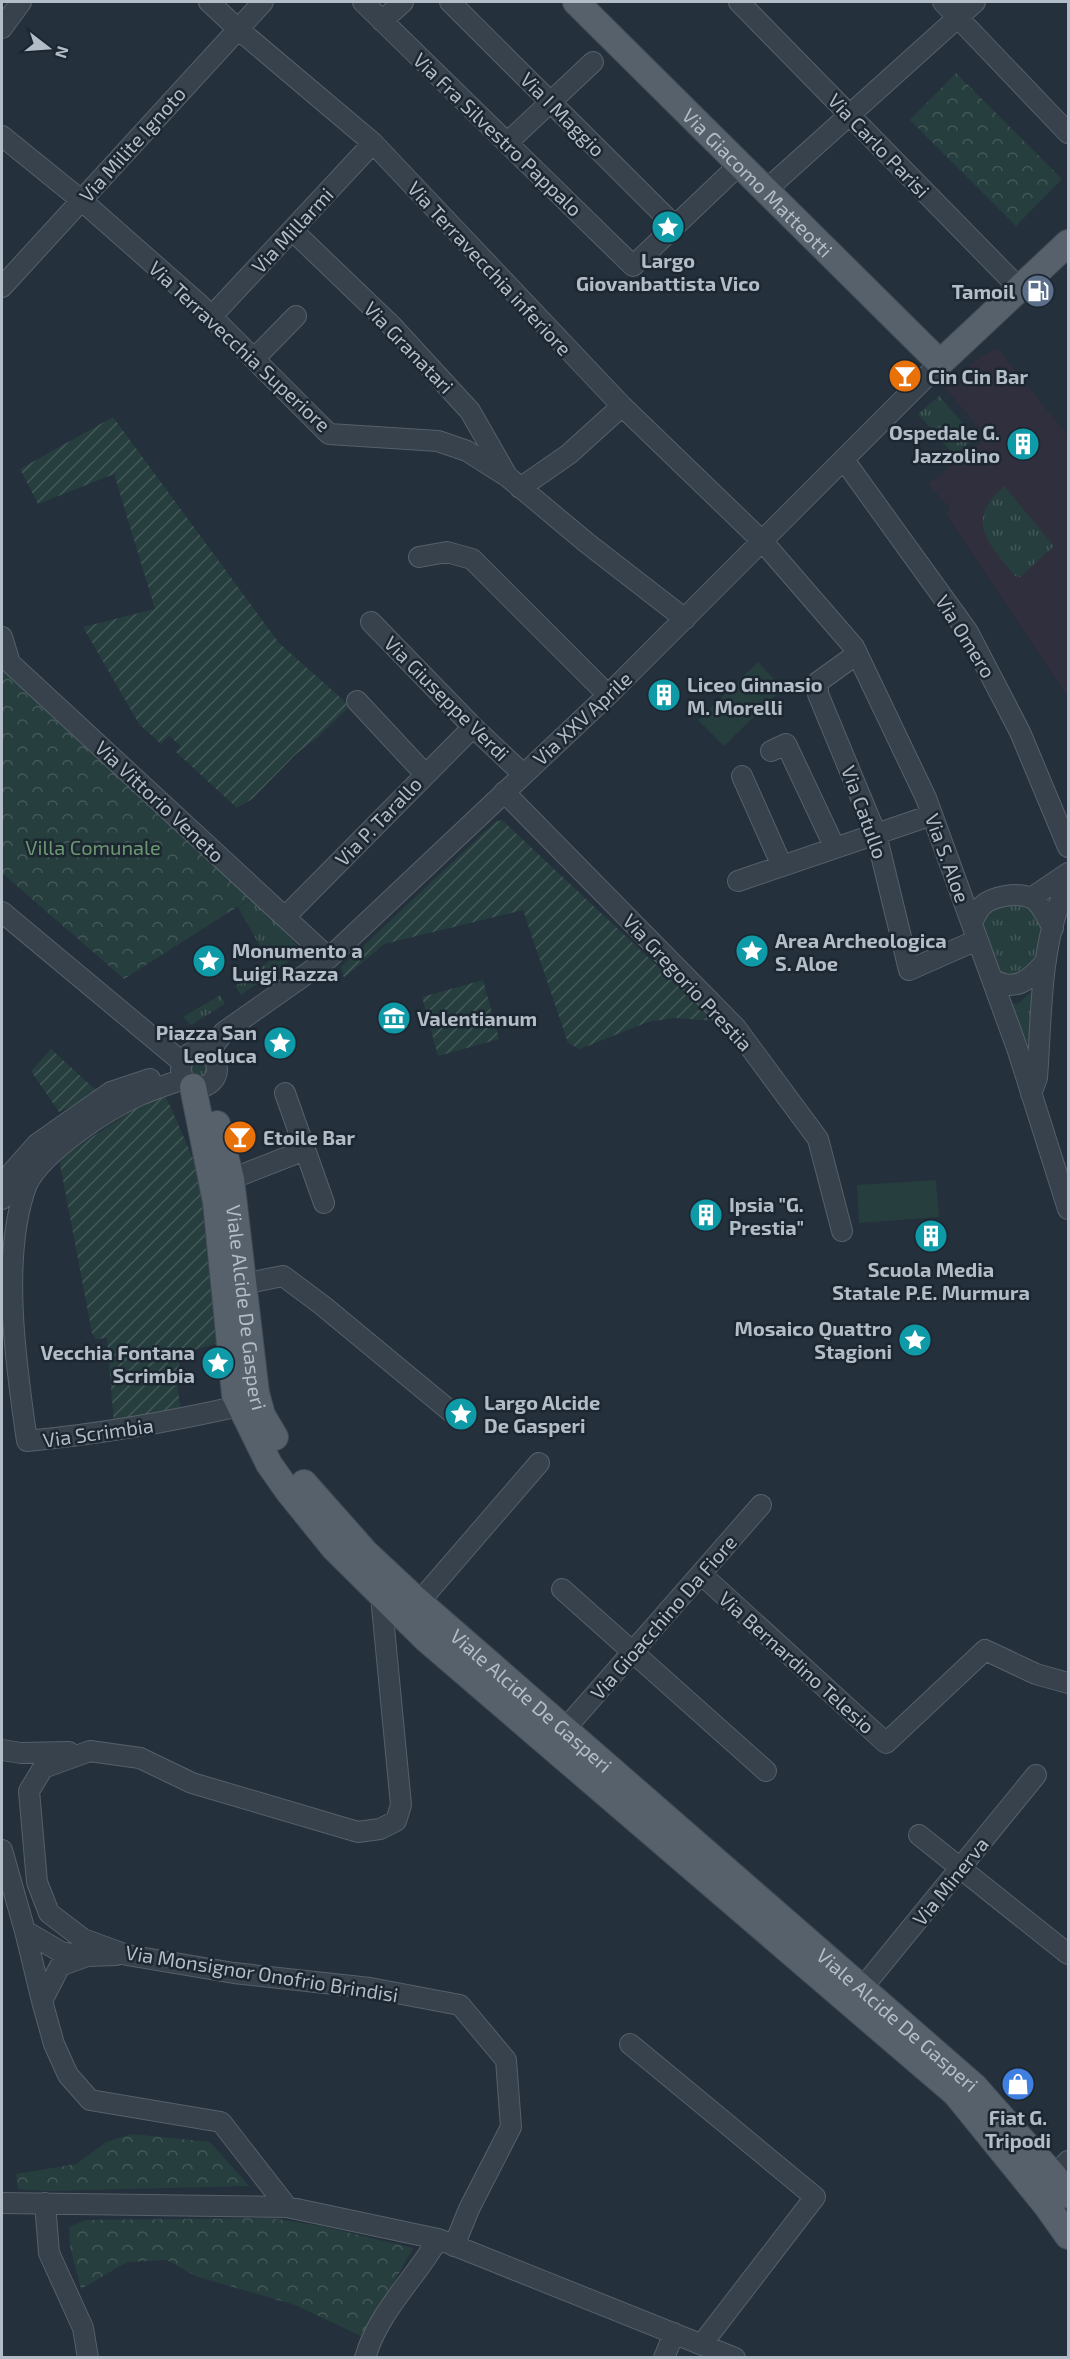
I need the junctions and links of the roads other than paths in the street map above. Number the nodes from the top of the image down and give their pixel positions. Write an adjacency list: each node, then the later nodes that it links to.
1 (21, 2): 13 (street)
2 (209, 2): 14 (street, Via Terravecchia inferiore)
3 (263, 2): 14 (street, Via Milite Ignoto)
4 (363, 2): 12 (street, Via Fra Silvestro Pappalo)
5 (403, 2): 12 (street)
6 (450, 2): 16 (street, Via I Maggio)
7 (576, 2): 22 (main road, Via Giacomo Matteotti)
8 (739, 2): 17 (street, Via Carlo Parisi)
9 (943, 2): 11 (street)
10 (975, 2): 11 (street)
11 (958, 17): 17 (street); 18 (street)
12 (382, 21): 20 (street, Via Fra Silvestro Pappalo)
13 (2, 28)
14 (238, 29): 21 (street, Via Terravecchia inferiore); 24 (street, Via Milite Ignoto)
15 (592, 62): 16 (street)
16 (551, 102): 20 (street); 25 (street, Via I Maggio)
17 (850, 115): 23 (street); 29 (street, Via Carlo Parisi)
18 (1068, 133)
19 (2, 136): 24 (street, Via Terravecchia Superiore)
20 (507, 142): 25 (street, Via Fra Silvestro Pappalo)
21 (373, 143): 26 (street, Via Millarmi); 34 (street, Via Terravecchia inferiore)
22 (740, 164): 23 (main road, Via Giacomo Matteotti); 25 (street)
23 (766, 190): 33 (main road, Via Giacomo Matteotti)
24 (81, 200): 28 (street, Via Milite Ignoto); 31 (street, Via Terravecchia Superiore)
25 (675, 226)
26 (291, 230): 31 (street, Via Millarmi); 36 (street, Via Granatari)
27 (1068, 243): 29 (main road)
28 (2, 287)
29 (1019, 288): 33 (main road)
30 (296, 316): 32 (street)
31 (211, 317): 32 (street, Via Terravecchia Superiore)
32 (254, 359): 36 (street, Via Terravecchia Superiore)
33 (940, 363): 35 (street, Via XXV Aprile)
34 (622, 406): 36 (street); 37 (street, Via Terravecchia inferiore)
35 (844, 460): 37 (street, Via XXV Aprile); 53 (street, Via Omero)
36 (514, 483): 39 (street, Via Terravecchia Superiore)
37 (764, 542): 39 (street, Via XXV Aprile); 42 (street, Via S. Aloe)
38 (419, 557): 44 (street)
39 (685, 619): 44 (street, Via XXV Aprile)
40 (371, 622): 46 (street, Via Giuseppe Verdi)
41 (2, 638): 43 (street, Via Vittorio Veneto)
42 (857, 654): 52 (street, Via S. Aloe); 54 (street, Via Catullo)
43 (6, 658): 63 (street, Via Vittorio Veneto)
44 (608, 695): 49 (street, Via XXV Aprile)
45 (357, 701): 48 (street)
46 (473, 727): 48 (street, Via P. Tarallo); 49 (street, Via Giuseppe Verdi)
47 (771, 751): 56 (street)
48 (425, 774): 63 (street, Via P. Tarallo)
49 (523, 774): 51 (street, Via XXV Aprile)
50 (742, 776): 57 (street)
51 (504, 792): 66 (street, Via XXV Aprile); 78 (street, Via Gregorio Prestia)
52 (932, 815): 54 (street); 65 (street, Via S. Aloe)
53 (1065, 821): 55 (street, Via Omero)
54 (876, 834): 56 (street); 65 (street, Via Catullo)
55 (1068, 847)
56 (835, 848): 57 (street)
57 (782, 866): 59 (street)
58 (1068, 873): 61 (street)
59 (738, 881)
60 (1068, 884): 64 (street)
61 (1031, 898): 64 (street); 65 (street)
62 (2, 912): 70 (street)
63 (285, 917): 66 (street, Via Vittorio Veneto)
64 (1053, 928): 67 (street)
65 (975, 931): 68 (street, Via S. Aloe)
66 (329, 958): 69 (street, Via XXV Aprile)
67 (1046, 961): 68 (street); 72 (street)
68 (992, 978): 72 (street, Via S. Aloe)
69 (208, 1053): 70 (street); 70 (street)
70 (190, 1076): 74 (main road, Viale Alcide De Gasperi); 75 (street); 80 (street); 81 (main road, Viale Alcide De Gasperi)
71 (285, 1093): 73 (street)
72 (1031, 1094): 77 (street, Via S. Aloe)
73 (305, 1150): 74 (street); 76 (street)
74 (231, 1179): 79 (main road, Viale Alcide De Gasperi)
75 (2, 1199)
76 (324, 1203)
77 (1068, 1209)
78 (842, 1232)
79 (243, 1284): 82 (street); 88 (main road, Viale Alcide De Gasperi)
80 (6, 1335): 81 (street, Via Scrimbia)
81 (239, 1406): 87 (main road, Viale Alcide De Gasperi)
82 (461, 1420)
83 (539, 1463): 88 (street)
84 (761, 1506): 85 (street, Via Gioacchino Da Fiore)
85 (701, 1574): 89 (street, Via Gioacchino Da Fiore); 90 (street, Via Bernardino Telesio)
86 (562, 1589): 89 (street)
87 (381, 1596): 93 (street, Via Monsignor Onofrio Brindisi); 110 (main road, Viale Alcide De Gasperi)
88 (419, 1602): 91 (main road, Viale Alcide De Gasperi)
89 (633, 1652): 91 (street, Via Gioacchino Da Fiore); 94 (street)
90 (1068, 1683)
91 (565, 1729): 103 (main road, Viale Alcide De Gasperi)
92 (2, 1750): 93 (street)
93 (90, 1751): 101 (street, Via Monsignor Onofrio Brindisi)
94 (766, 1771)
95 (1036, 1775): 98 (street, Via Minerva)
96 (919, 1835): 98 (street)
97 (2, 1850): 99 (street)
98 (960, 1868): 100 (street); 103 (street, Via Minerva)
99 (25, 1931): 102 (street); 104 (street)
100 (1068, 1954)
101 (127, 1955): 102 (street); 111 (street, Via Monsignor Onofrio Brindisi)
102 (87, 1956): 104 (street)
103 (863, 1987): 106 (main road, Viale Alcide De Gasperi)
104 (42, 2001): 109 (street)
105 (630, 2044): 113 (street)
106 (1064, 2178)
107 (2, 2203): 108 (street)
108 (45, 2203): 109 (street); 114 (street)
109 (287, 2207): 111 (street)
110 (1068, 2236)
111 (446, 2243): 112 (street); 115 (street, Via Monsignor Onofrio Brindisi)
112 (674, 2333): 113 (street); 116 (street)
113 (702, 2344): 117 (street)
114 (88, 2358)
115 (365, 2358)
116 (664, 2358)
117 (735, 2358)

